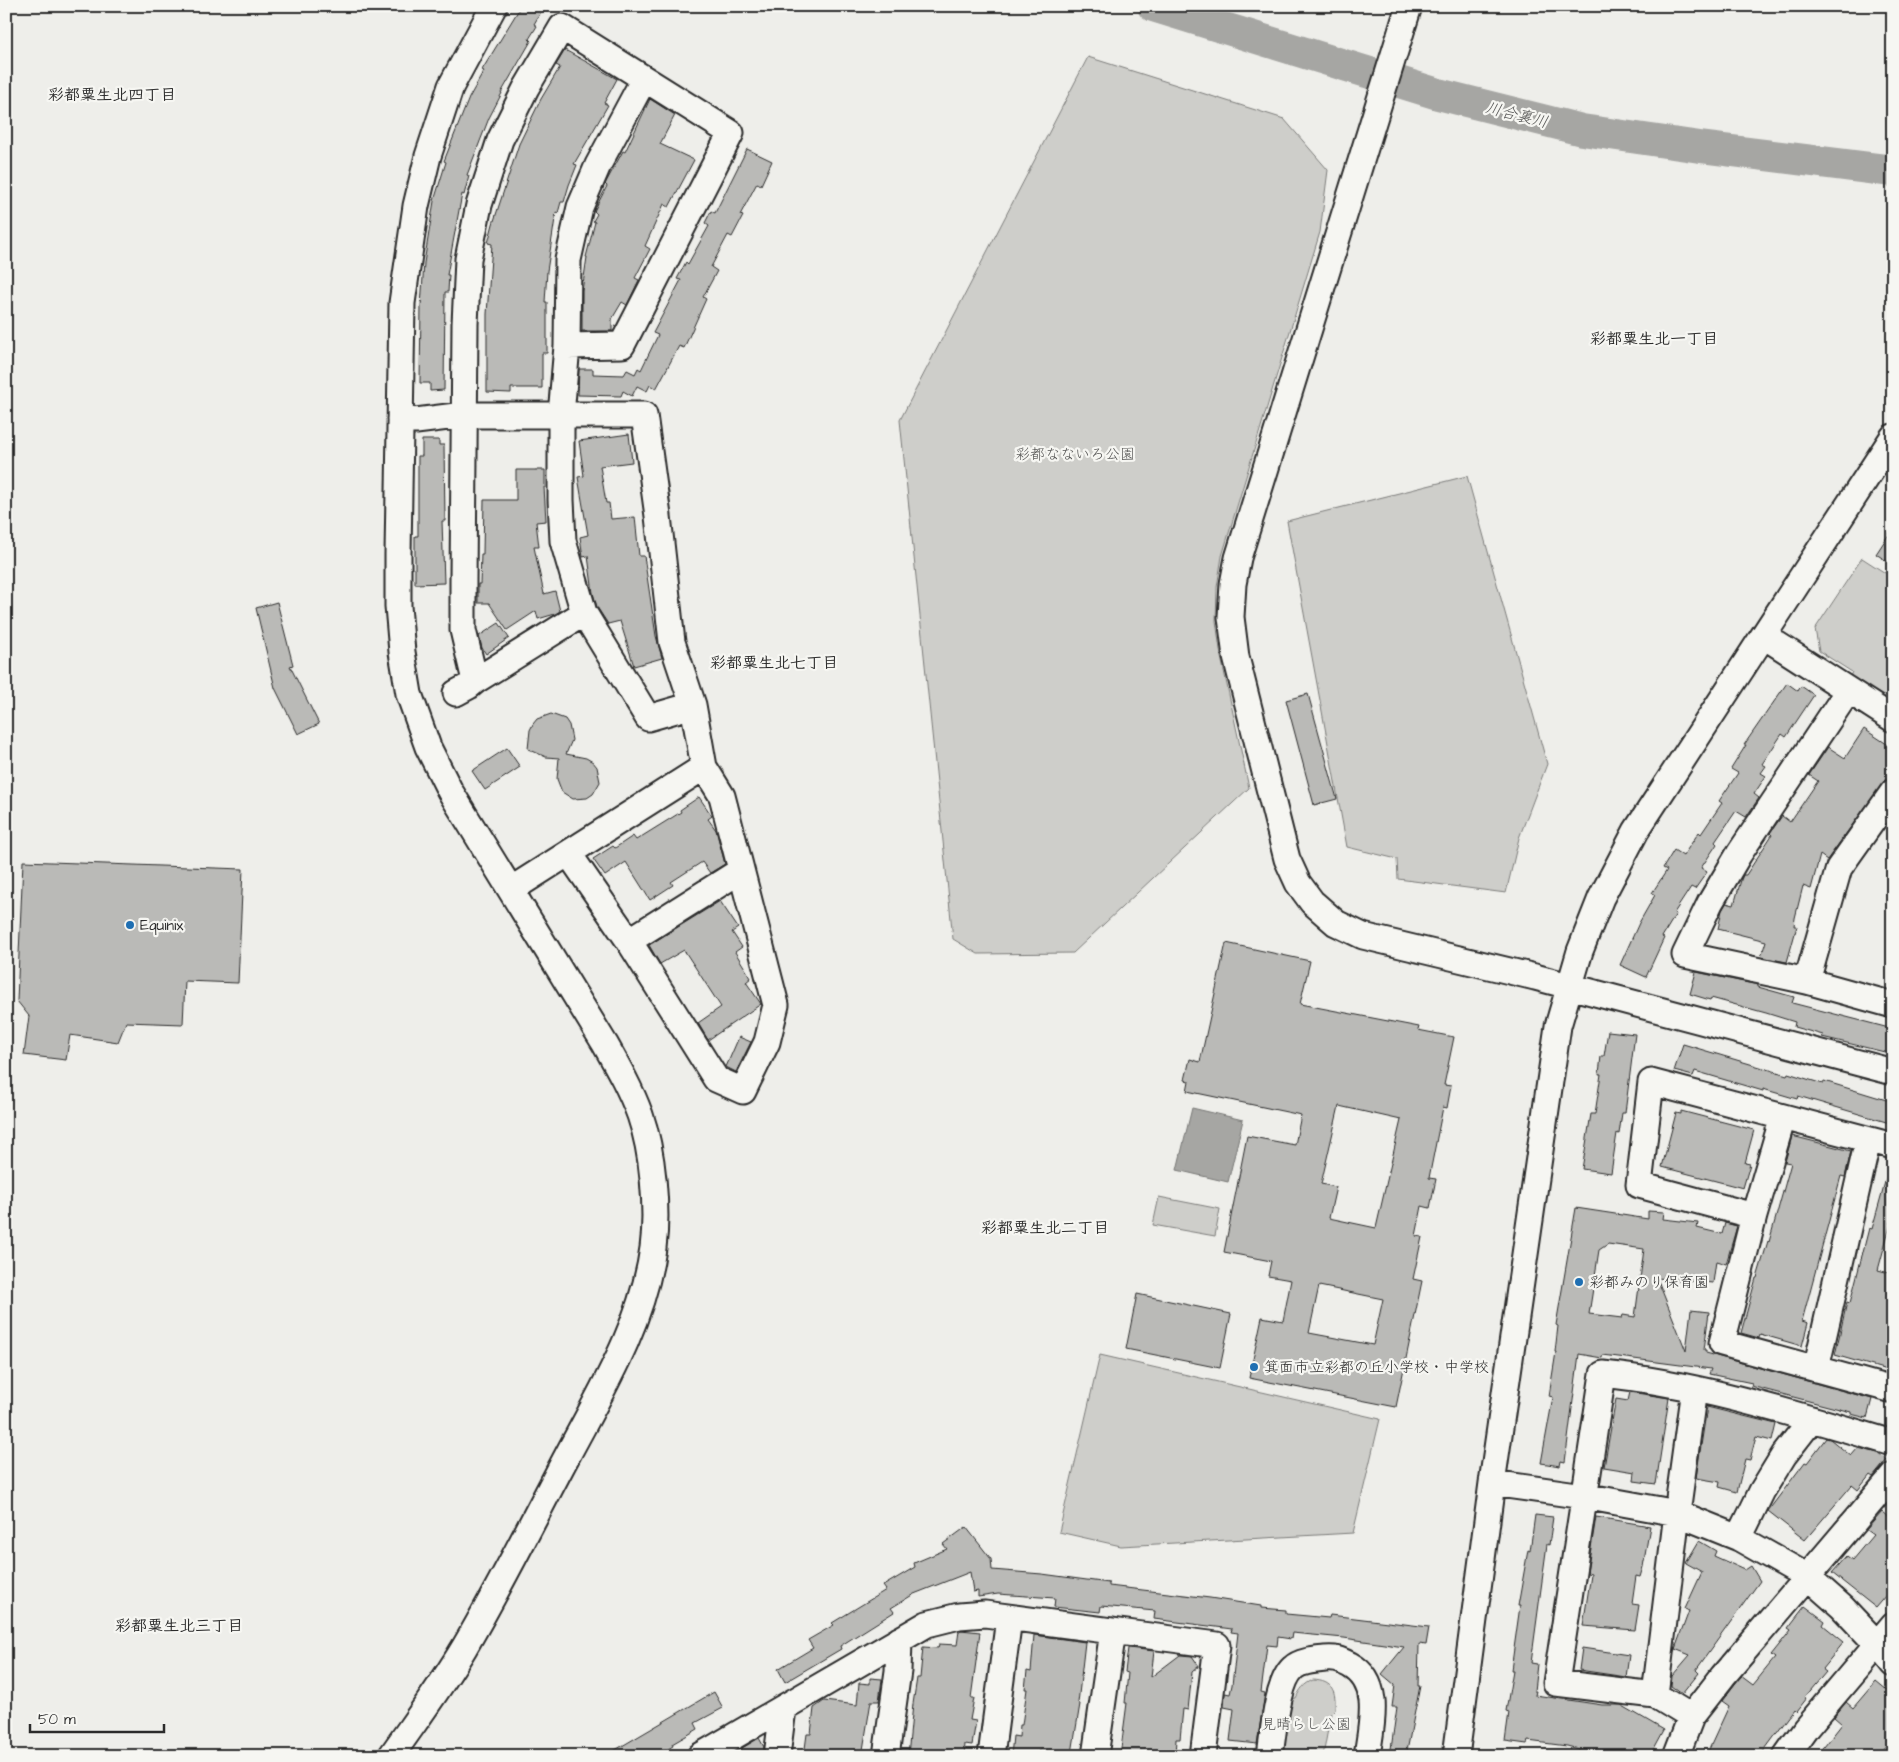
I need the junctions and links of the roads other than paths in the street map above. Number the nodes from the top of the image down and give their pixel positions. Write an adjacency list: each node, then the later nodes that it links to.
1 (494, 6): 7 (street)
2 (1409, 6): 21 (street)
3 (644, 80): 4 (street); 4 (street); 5 (street)
4 (567, 346): 6 (street)
5 (464, 415): 6 (street); 7 (street); 9 (street)
6 (561, 415): 9 (street); 12 (street)
7 (400, 419): 18 (street)
8 (1890, 446): 10 (street)
9 (584, 613): 12 (street)
10 (1764, 636): 11 (street); 21 (street)
11 (1848, 691): 13 (street); 20 (street)
12 (693, 704): 14 (street)
13 (1893, 719)
14 (704, 767): 16 (street); 17 (street)
15 (1893, 792): 20 (street)
16 (569, 854): 18 (street); 19 (street)
17 (740, 871): 19 (street); 19 (street)
18 (512, 891): 48 (street)
19 (629, 941)
20 (1808, 981): 22 (street)
21 (1570, 988): 23 (street); 34 (street)
22 (1893, 1005)
23 (1893, 1072)
24 (1783, 1116): 25 (street); 27 (street); 27 (street)
25 (1868, 1140): 26 (street); 28 (street)
26 (1893, 1146)
27 (1754, 1216): 28 (street)
28 (1816, 1369): 30 (street)
29 (1694, 1389): 31 (street); 35 (street); 36 (street)
30 (1893, 1390)
31 (1812, 1419): 32 (street); 37 (street)
32 (1893, 1443)
33 (1893, 1476): 38 (street)
34 (1492, 1483): 35 (street); 57 (street)
35 (1584, 1496): 36 (street); 45 (street)
36 (1677, 1512): 37 (street); 45 (street)
37 (1739, 1538): 38 (street)
38 (1808, 1577): 43 (street); 47 (street)
39 (1009, 1618): 41 (street); 42 (street); 52 (street)
40 (1893, 1625): 43 (street)
41 (1113, 1631): 53 (street); 54 (street)
42 (900, 1640): 46 (street); 51 (street)
43 (1877, 1644): 44 (street); 59 (street)
44 (1893, 1664)
45 (1655, 1695): 47 (street)
46 (783, 1709): 49 (street); 50 (street)
47 (1691, 1717): 58 (street)
48 (391, 1756)
49 (700, 1756)
50 (777, 1756)
51 (886, 1756)
52 (991, 1756)
53 (1095, 1756)
54 (1203, 1756)
55 (1270, 1756): 56 (street)
56 (1367, 1756)
57 (1456, 1756)
58 (1676, 1756)
59 (1786, 1756)

